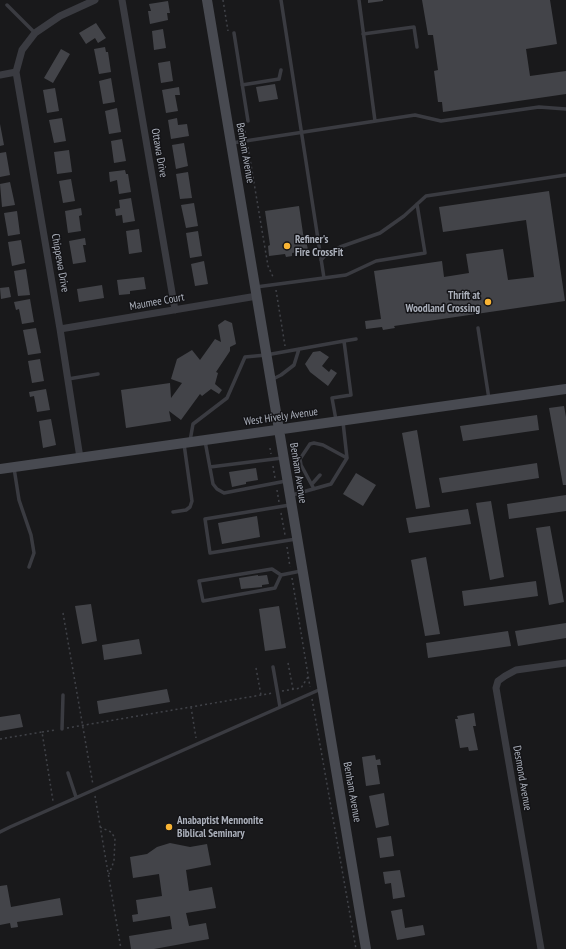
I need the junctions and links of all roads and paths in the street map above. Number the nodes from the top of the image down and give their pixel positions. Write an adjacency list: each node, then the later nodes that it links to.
1 (95, 0): 9 (street)
2 (122, 0): 30 (street, Ottawa Drive)
3 (207, 0): 23 (main road, Benham Avenue)
4 (223, 0): 8 (path)
5 (281, 0): 21 (lane)
6 (359, 0): 11 (lane)
7 (7, 5): 9 (lane)
8 (228, 31)
9 (35, 33): 14 (street)
10 (234, 33): 16 (lane)
11 (363, 34): 12 (lane); 19 (lane)
12 (417, 47)
13 (281, 70): 16 (lane)
14 (16, 72): 15 (street); 32 (street, Chippewa Drive)
15 (0, 75)
16 (242, 84): 18 (lane)
17 (566, 109): 19 (lane)
18 (248, 121)
19 (376, 121): 21 (lane)
20 (244, 125): 22 (path)
21 (301, 133): 22 (lane); 26 (lane)
22 (247, 141): 23 (lane); 28 (path)
23 (231, 143): 29 (main road, Benham Avenue)
24 (566, 175): 25 (lane)
25 (417, 204): 26 (lane); 27 (lane)
26 (320, 260): 27 (lane)
27 (324, 278): 28 (lane)
28 (275, 284): 29 (lane); 36 (path)
29 (256, 291): 30 (street, Maumee Court); 37 (main road, Benham Avenue)
30 (175, 310): 32 (street, Maumee Court)
31 (478, 328): 42 (lane)
32 (60, 329): 39 (street, Chippewa Drive)
33 (356, 339): 34 (lane)
34 (344, 341): 35 (lane); 43 (lane)
35 (300, 349): 36 (lane); 40 (lane)
36 (286, 352): 37 (lane)
37 (266, 355): 40 (main road, Benham Avenue); 46 (lane)
38 (98, 374): 39 (lane)
39 (68, 379): 50 (street, Chippewa Drive)
40 (270, 380): 44 (main road, Benham Avenue)
41 (566, 389): 42 (main road, West Hively Avenue)
42 (489, 400): 43 (main road, West Hively Avenue)
43 (340, 421): 44 (main road, West Hively Avenue); 52 (lane)
44 (279, 430): 45 (main road, West Hively Avenue); 51 (main road, Benham Avenue)
45 (205, 440): 46 (main road, West Hively Avenue); 55 (lane)
46 (187, 442): 50 (main road, West Hively Avenue); 66 (lane)
47 (270, 448): 53 (path)
48 (334, 451): 49 (lane); 52 (lane); 58 (lane)
49 (331, 456)
50 (80, 458): 54 (main road, West Hively Avenue)
51 (283, 458): 53 (lane); 60 (main road, Benham Avenue)
52 (347, 458): 63 (lane)
53 (272, 459): 55 (lane); 61 (path)
54 (14, 467): 57 (main road, West Hively Avenue); 69 (lane)
55 (210, 468): 61 (lane)
56 (309, 468): 58 (lane)
57 (0, 469)
58 (306, 473): 62 (lane)
59 (320, 475): 62 (lane)
60 (287, 481): 61 (lane); 64 (main road, Benham Avenue)
61 (276, 483): 65 (path)
62 (312, 484): 63 (lane)
63 (314, 489): 64 (lane)
64 (290, 500): 65 (lane); 67 (main road, Benham Avenue)
65 (280, 507): 68 (path); 68 (lane)
66 (173, 512)
67 (297, 539): 68 (lane); 70 (main road, Benham Avenue)
68 (286, 541): 71 (path)
69 (29, 566)
70 (302, 571): 71 (lane); 79 (main road, Benham Avenue)
71 (291, 573): 72 (lane); 78 (path)
72 (281, 575): 72 (lane)
73 (63, 613): 87 (path)
74 (288, 663): 80 (path)
75 (566, 663): 102 (street, Desmond Avenue)
76 (273, 667): 81 (lane)
77 (256, 668): 84 (path)
78 (308, 677): 80 (path); 82 (path)
79 (322, 688): 82 (lane); 101 (main road, Benham Avenue)
80 (293, 689): 81 (path)
81 (277, 692): 84 (path); 86 (lane)
82 (311, 693): 86 (lane); 100 (path)
83 (63, 695): 88 (lane)
84 (261, 695): 85 (path)
85 (191, 706): 87 (path); 91 (path)
86 (280, 707): 91 (lane)
87 (82, 725): 88 (path); 93 (path)
88 (62, 729): 89 (path)
89 (42, 732): 90 (path); 95 (path)
90 (0, 739)
91 (197, 744): 93 (lane)
92 (68, 773): 94 (lane)
93 (94, 789): 94 (lane); 96 (path)
94 (76, 797): 95 (lane)
95 (54, 807): 97 (lane)
96 (100, 827): 98 (path); 98 (path)
97 (0, 832)
98 (108, 874): 99 (path)
99 (121, 949)
100 (356, 949)
101 (366, 949)
102 (541, 949)

